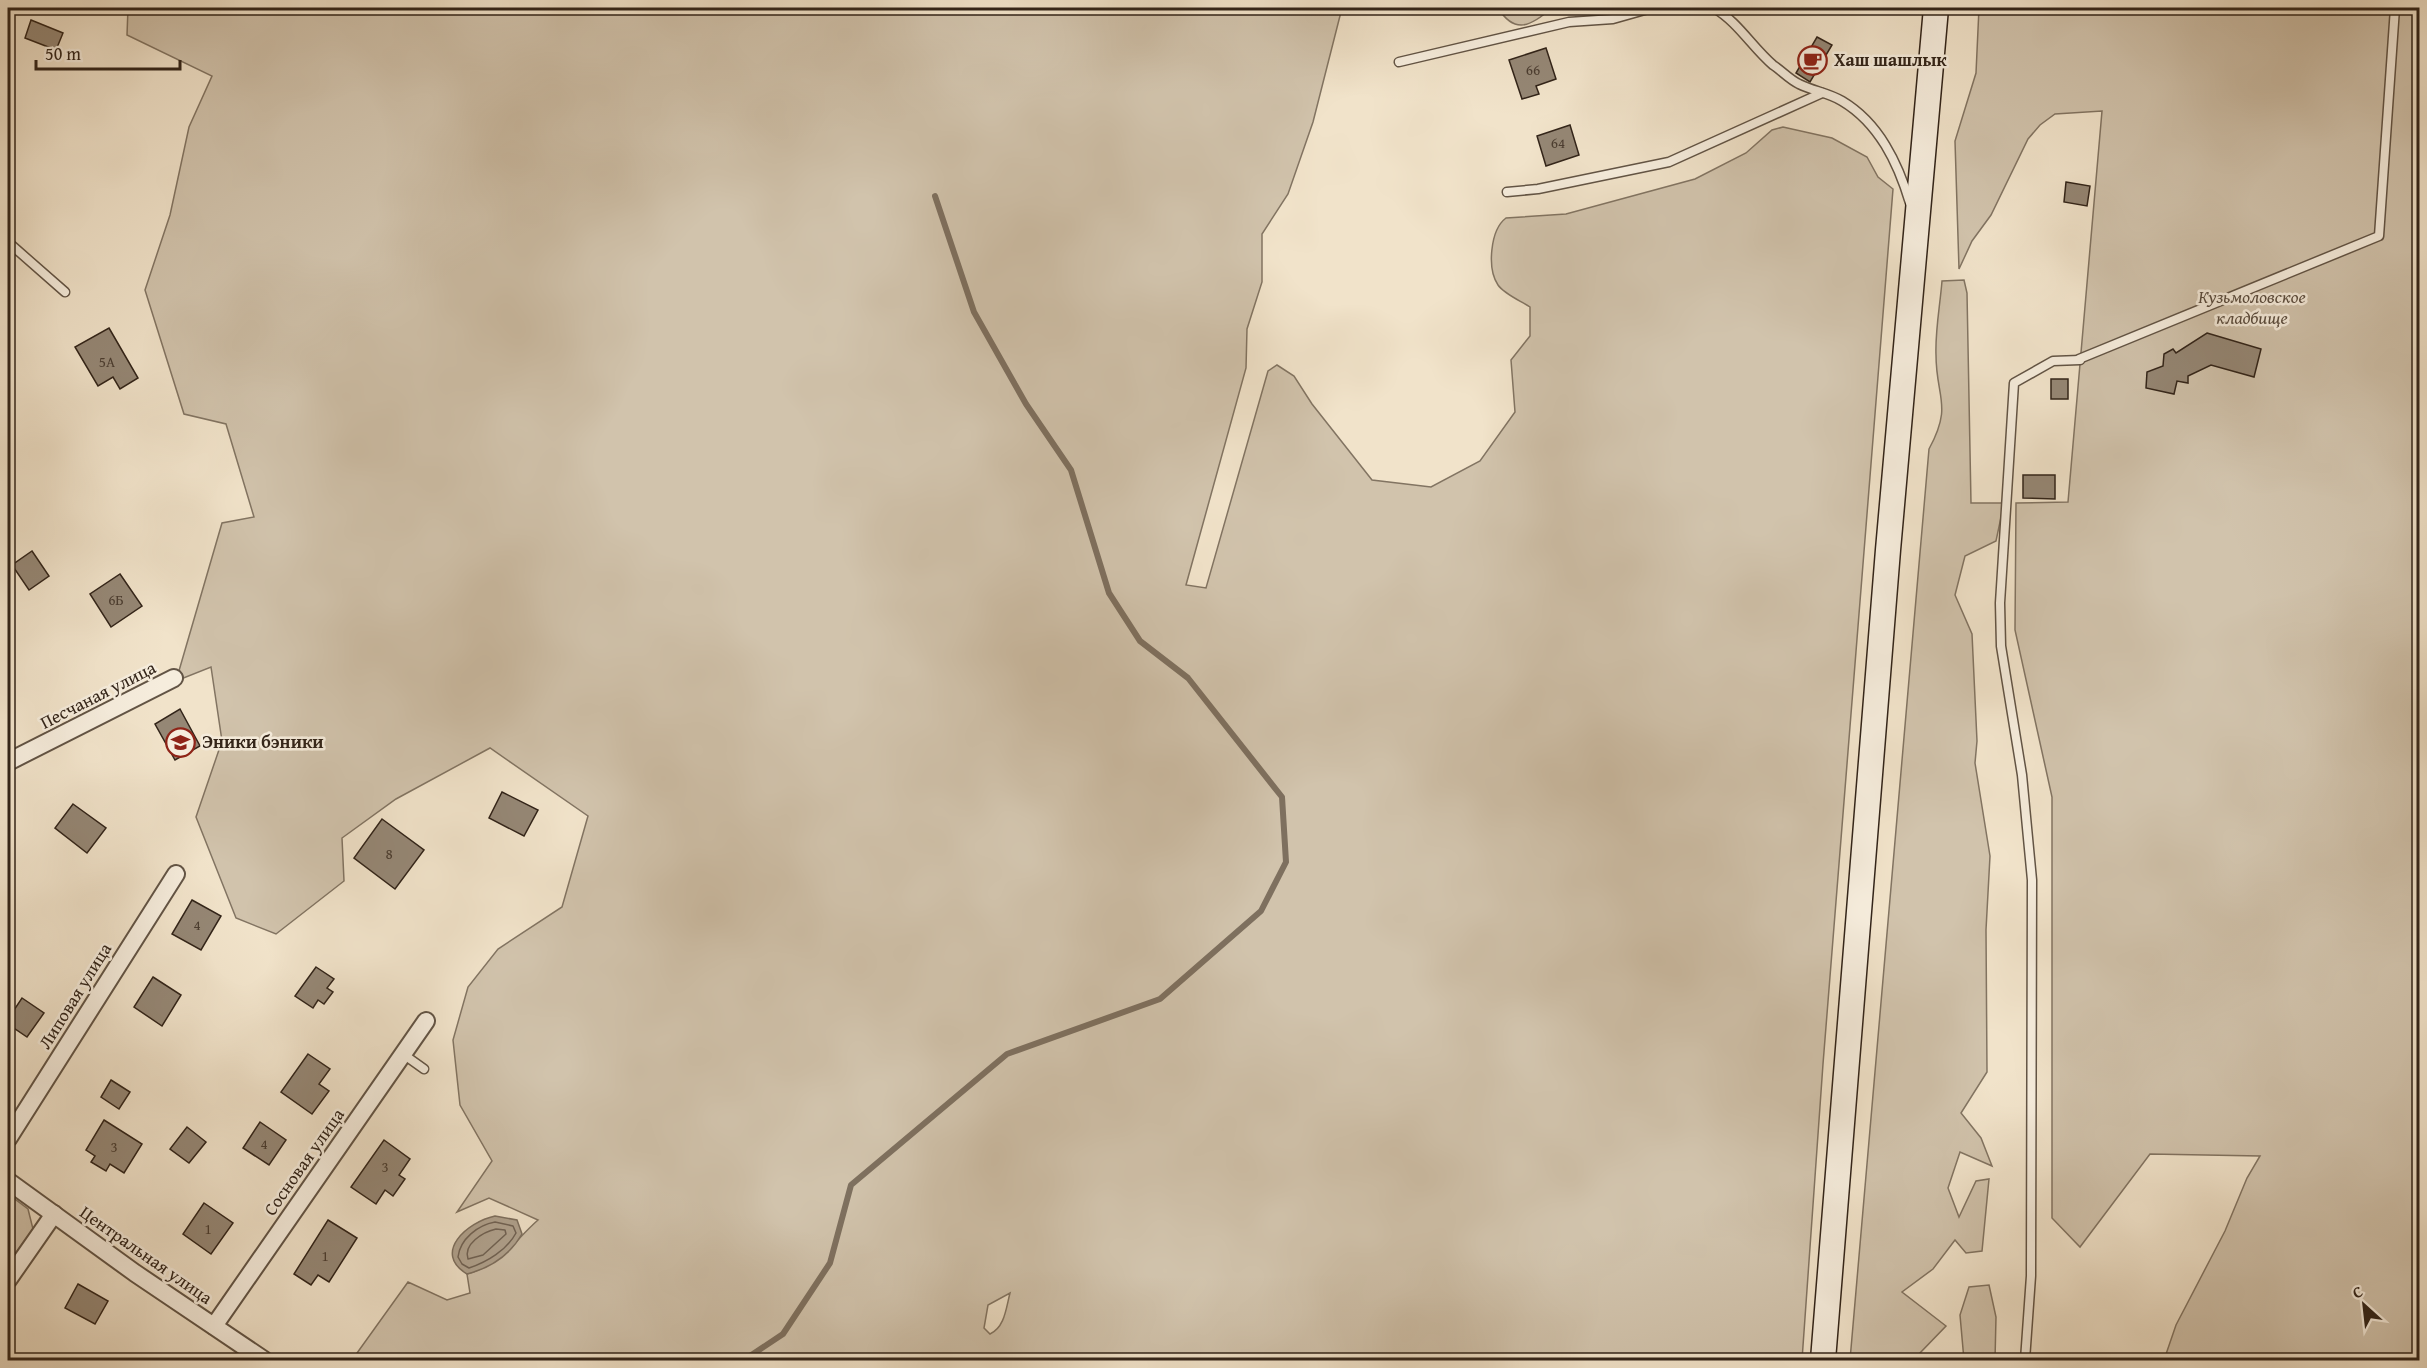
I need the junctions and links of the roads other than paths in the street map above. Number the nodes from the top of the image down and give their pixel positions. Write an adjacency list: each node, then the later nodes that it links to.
1 (1652, 8): 5 (lane)
2 (1714, 8): 6 (lane)
3 (1936, 8): 8 (main road)
4 (2395, 8): 24 (lane)
5 (1399, 62)
6 (1822, 93): 7 (lane); 8 (lane)
7 (1507, 192)
8 (1917, 223): 23 (main road)
9 (8, 242): 10 (lane)
10 (65, 292)
11 (174, 678): 12 (street, Песчаная улица)
12 (8, 762)
13 (176, 874): 17 (street, Липовая улица)
14 (426, 1021): 15 (street, Сосновая улица)
15 (403, 1054): 16 (lane); 21 (street, Сосновая улица)
16 (424, 1069)
17 (8, 1139)
18 (8, 1181): 19 (street, Центральная улица)
19 (54, 1214): 20 (street); 21 (street, Центральная улица)
20 (8, 1280)
21 (214, 1326): 22 (street, Центральная улица)
22 (264, 1360)
23 (1823, 1360)
24 (2025, 1360)

